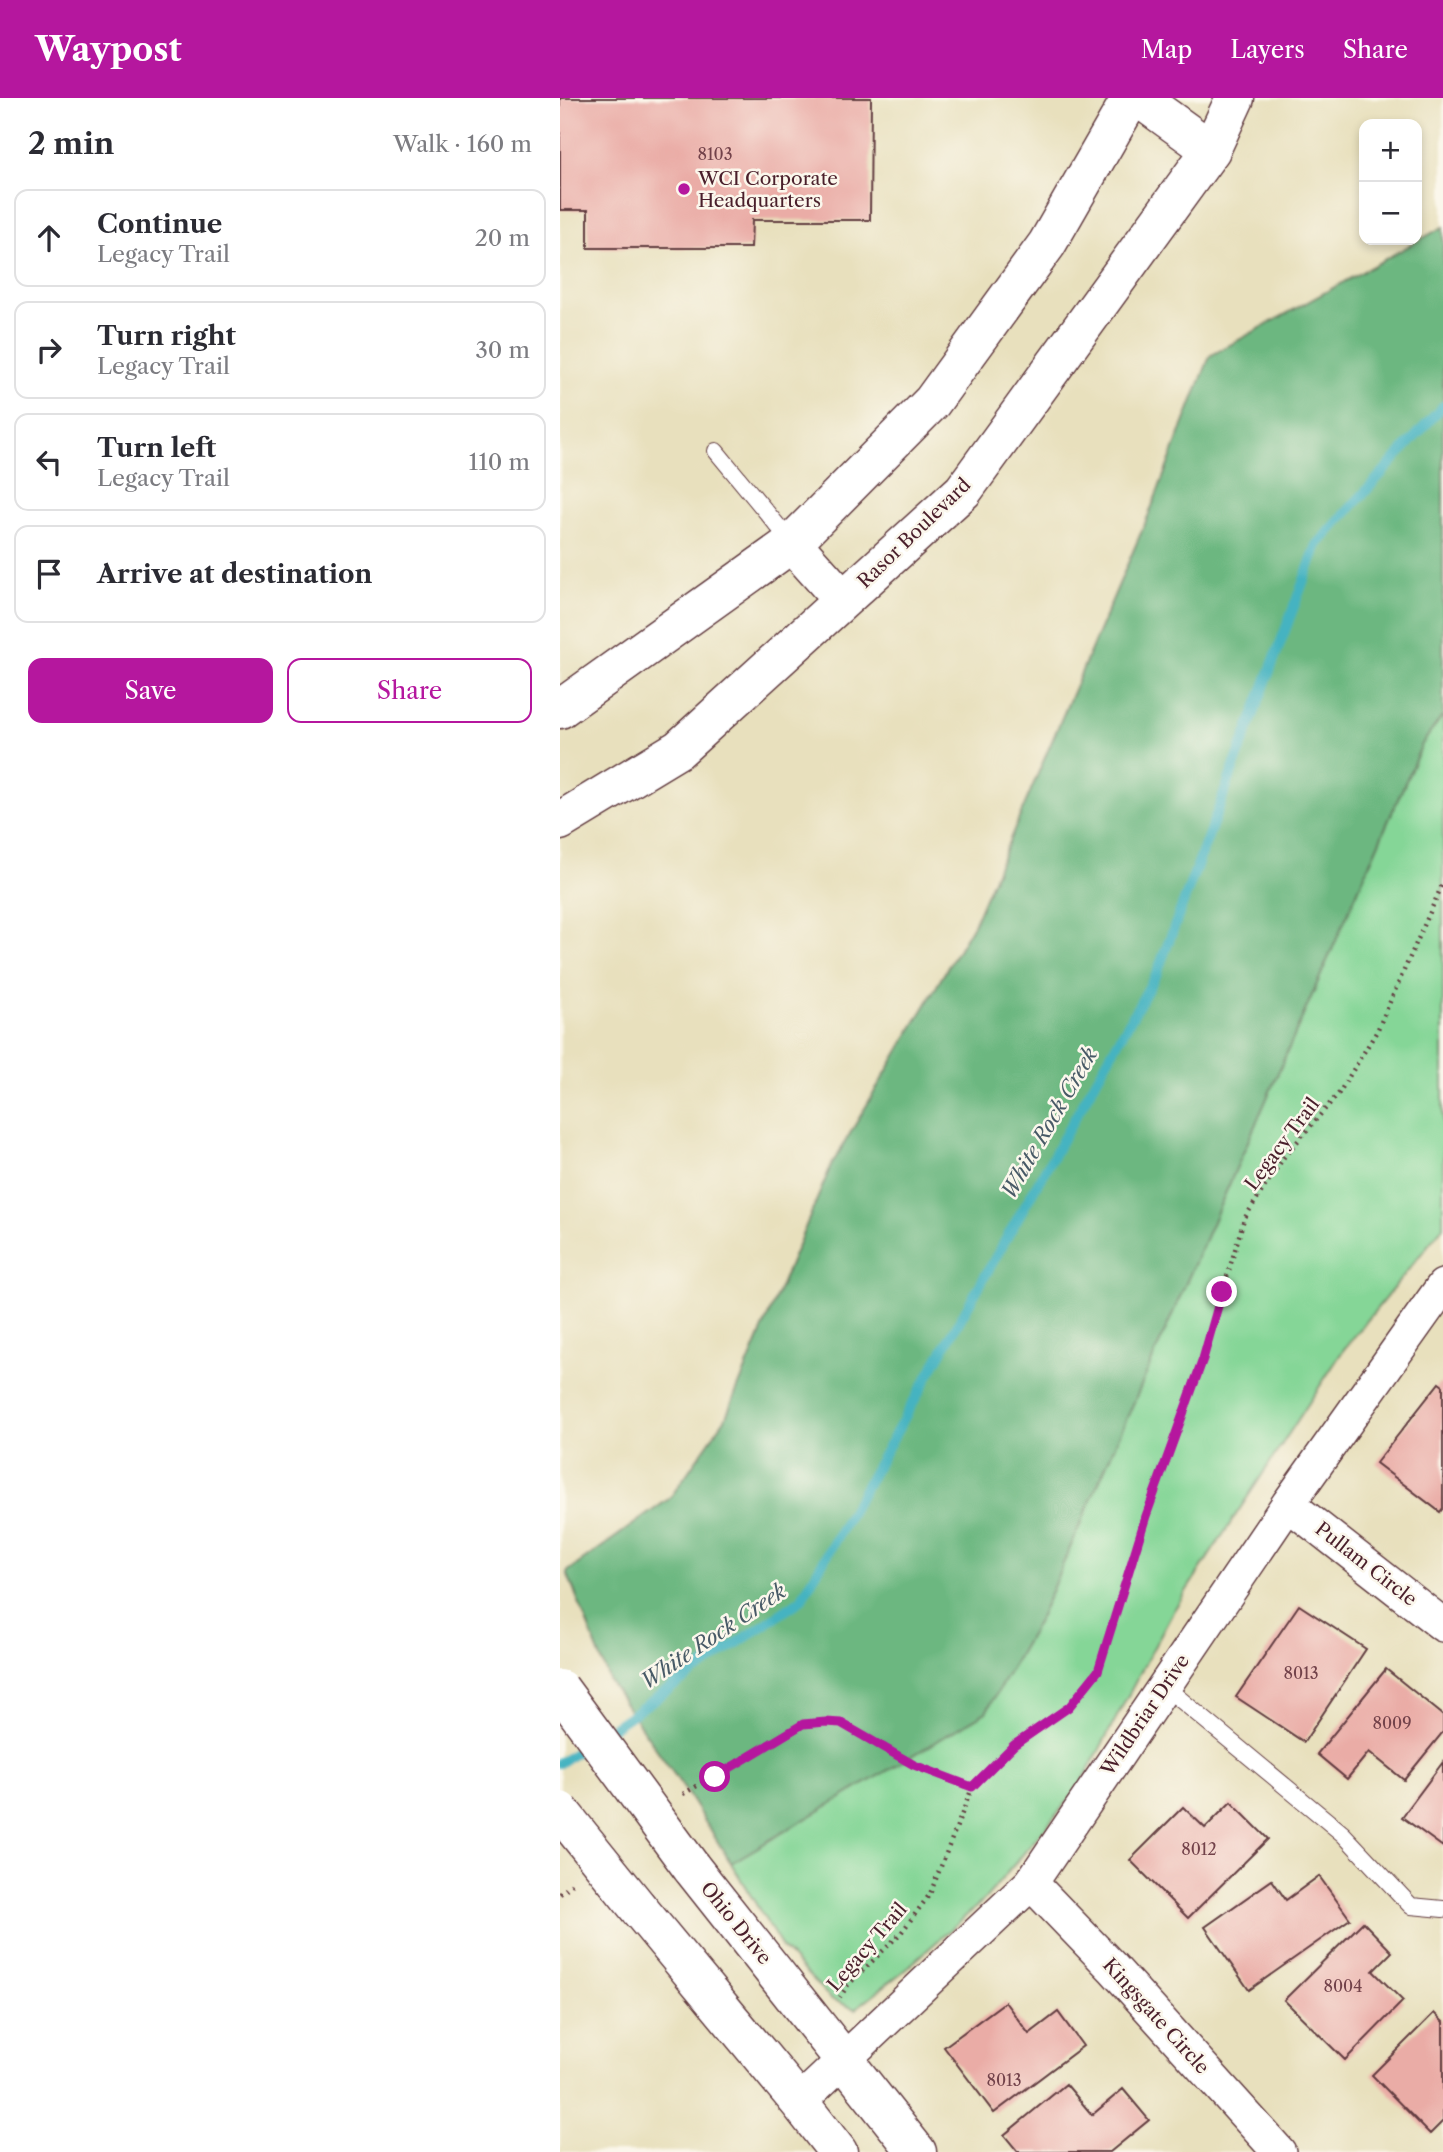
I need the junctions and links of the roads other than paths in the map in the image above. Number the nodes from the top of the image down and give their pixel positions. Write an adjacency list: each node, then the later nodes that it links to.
1 (1131, 98): 6 (main road)
2 (1139, 98): 4 (main road)
3 (1235, 98): 4 (main road, Rasor Boulevard)
4 (1211, 150): 7 (main road, Rasor Boulevard)
5 (716, 451): 6 (lane)
6 (792, 543): 7 (main road); 8 (main road)
7 (843, 600): 9 (main road, Rasor Boulevard)
8 (560, 709)
9 (560, 821)
10 (1437, 1306): 11 (street, Wildbriar Drive)
11 (1288, 1504): 12 (street, Pullam Circle); 13 (street, Wildbriar Drive)
12 (1443, 1625)
13 (1164, 1686): 16 (street, Wildbriar Drive); 17 (lane)
14 (560, 1689): 18 (main road, Ohio Drive, bridge)
15 (560, 1811): 19 (main road, bridge)
16 (1031, 1883): 18 (street, Wildbriar Drive); 22 (street, Kingsgate Circle)
17 (1443, 1909)
18 (846, 2060): 19 (street, Wildbriar Drive); 21 (main road, Ohio Drive)
19 (799, 2102): 20 (main road)
20 (838, 2152)
21 (918, 2152)
22 (1279, 2152)

